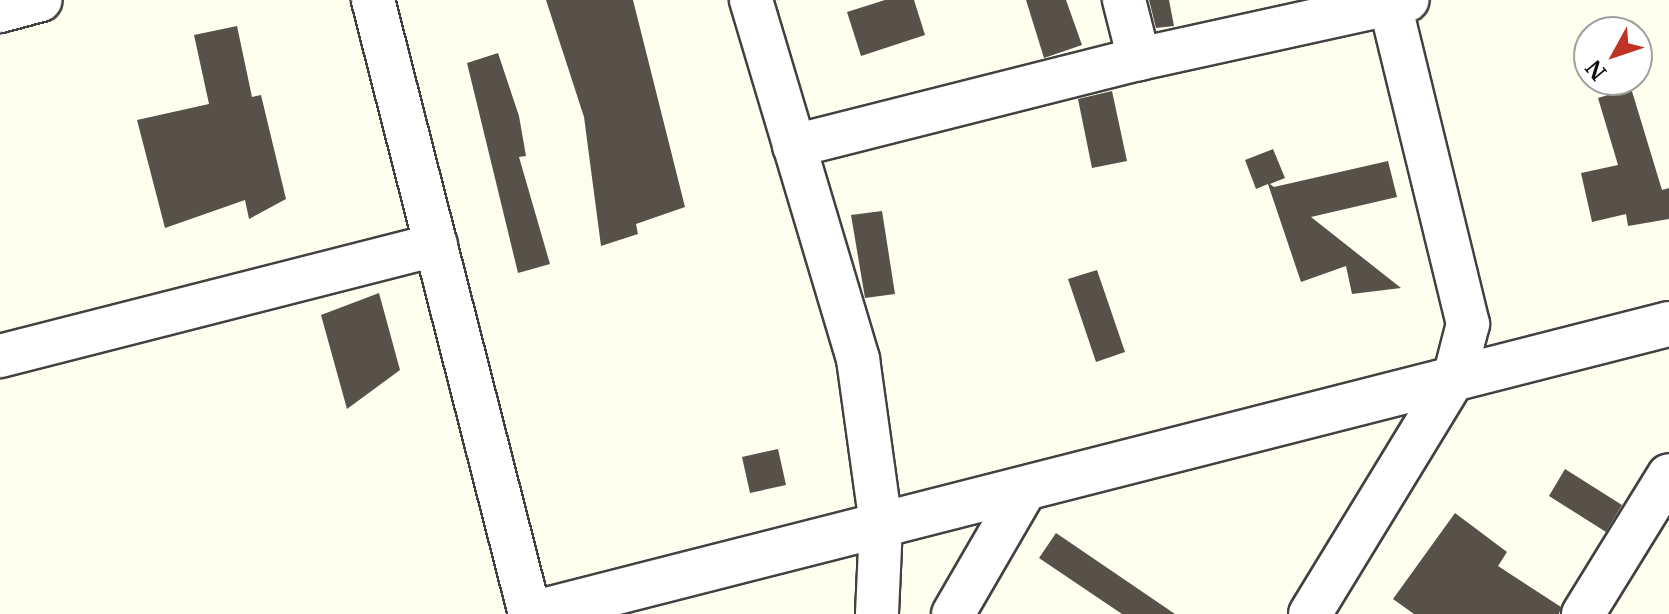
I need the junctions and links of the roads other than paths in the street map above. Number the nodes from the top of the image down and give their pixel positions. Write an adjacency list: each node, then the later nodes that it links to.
1 (41, 0): 6 (street)
2 (373, 0): 9 (street)
3 (751, 0): 8 (street)
4 (1124, 0): 7 (street)
5 (1399, 4): 7 (street); 12 (street)
6 (0, 11)
7 (1139, 59): 8 (street)
8 (794, 146): 15 (street)
9 (436, 245): 11 (street); 16 (street)
10 (1669, 324): 12 (street)
11 (0, 356)
12 (1454, 378): 14 (street); 19 (street)
13 (1669, 475): 20 (street)
14 (1026, 488): 15 (street); 18 (street)
15 (881, 525): 16 (street); 17 (street)
16 (531, 614)
17 (877, 614)
18 (953, 614)
19 (1310, 614)
20 (1583, 614)

